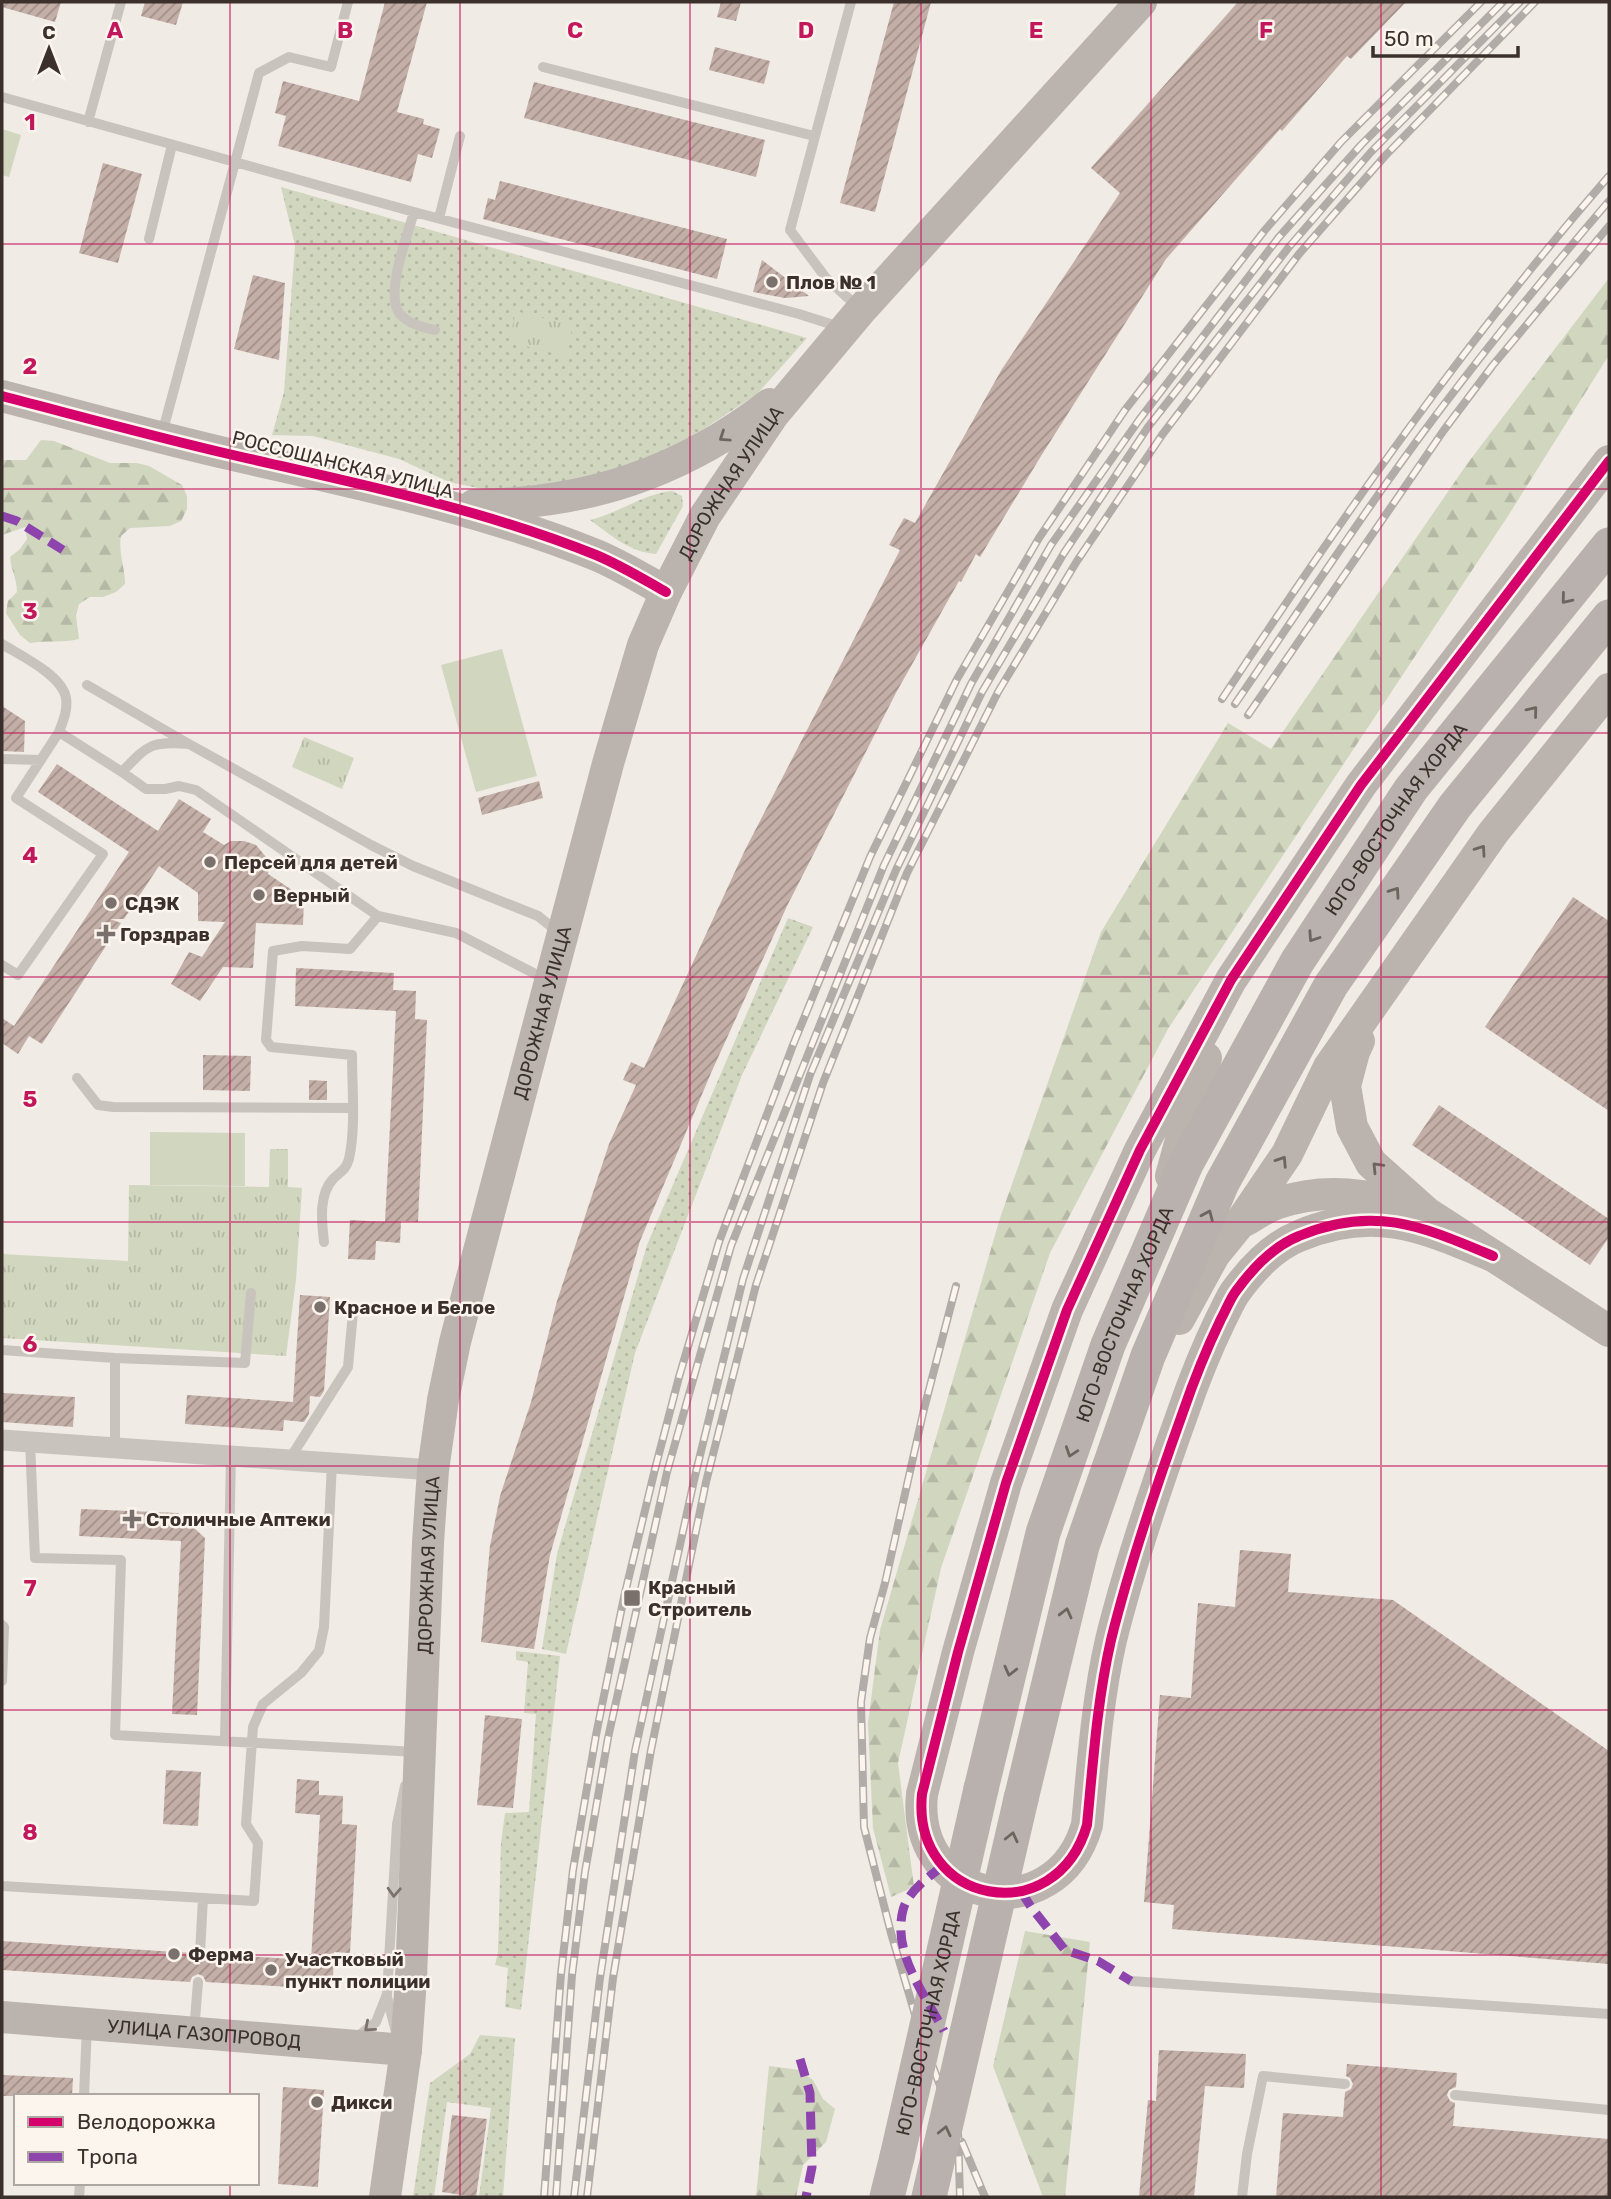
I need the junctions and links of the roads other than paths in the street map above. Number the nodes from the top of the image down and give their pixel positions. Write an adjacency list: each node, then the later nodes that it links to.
1 (121, 2): 7 (lane)
2 (348, 2): 11 (lane)
3 (851, 2): 9 (lane)
4 (1141, 2): 15 (street, ДОРОЖНАЯ УЛИЦА)
5 (543, 67): 9 (lane)
6 (2, 97): 7 (lane)
7 (88, 122): 10 (lane)
8 (460, 136): 13 (lane)
9 (814, 136): 15 (lane)
10 (172, 145): 11 (lane); 14 (lane)
11 (235, 162): 12 (lane); 19 (lane)
12 (414, 212): 13 (lane); 16 (lane)
13 (439, 218): 15 (lane)
14 (149, 239)
15 (853, 320): 17 (street, ДОРОЖНАЯ УЛИЦА)
16 (435, 330)
17 (799, 382): 23 (street, РОССОШАНСКАЯ УЛИЦА, one-way to 23); 25 (street, ДОРОЖНАЯ УЛИЦА)
18 (2, 396): 19 (street, РОССОШАНСКАЯ УЛИЦА)
19 (161, 439): 23 (street, РОССОШАНСКАЯ УЛИЦА)
20 (1609, 461): 22 (street)
21 (1609, 472): 22 (street)
22 (1585, 491): 38 (street)
23 (445, 505): 25 (street, РОССОШАНСКАЯ УЛИЦА)
24 (1609, 545): 45 (main road, ЮГО-ВОСТОЧНАЯ ХОРДА, one-way to 45)
25 (666, 592): 36 (street, ДОРОЖНАЯ УЛИЦА)
26 (1609, 617): 60 (main road, ЮГО-ВОСТОЧНАЯ ХОРДА, one-way to 26)
27 (2, 644): 30 (lane)
28 (87, 685): 31 (lane)
29 (1609, 690): 40 (street, one-way to 29)
30 (59, 732): 33 (lane); 34 (lane)
31 (189, 744): 34 (lane); 36 (lane)
32 (2, 759): 33 (lane)
33 (41, 760): 37 (lane)
34 (122, 772): 35 (lane)
35 (378, 916): 39 (lane); 42 (lane)
36 (563, 936): 39 (street, ДОРОЖНАЯ УЛИЦА)
37 (2, 965)
38 (1231, 980): 45 (street); 47 (street)
39 (550, 981): 59 (street, ДОРОЖНАЯ УЛИЦА)
40 (1387, 987): 43 (street, one-way to 40); 44 (street, one-way to 40)
41 (77, 1078): 42 (lane)
42 (352, 1108): 46 (lane)
43 (1427, 1213): 44 (street); 47 (street)
44 (1240, 1223): 60 (street)
45 (1154, 1239): 83 (main road, ЮГО-ВОСТОЧНАЯ ХОРДА, one-way to 83, bridge)
46 (324, 1242)
47 (1493, 1255): 50 (street)
48 (250, 1293): 52 (lane)
49 (353, 1312): 57 (lane)
50 (1609, 1331)
51 (2, 1350): 52 (lane)
52 (115, 1358): 55 (lane)
53 (2, 1440): 54 (street)
54 (30, 1442): 55 (street); 63 (lane)
55 (115, 1449): 56 (street)
56 (231, 1456): 57 (street); 63 (lane)
57 (289, 1460): 58 (street)
58 (332, 1463): 59 (street); 64 (lane)
59 (433, 1470): 65 (street, ДОРОЖНАЯ УЛИЦА)
60 (1082, 1546): 84 (main road, ЮГО-ВОСТОЧНАЯ ХОРДА, one-way to 60, bridge)
61 (2, 1625): 62 (lane)
62 (2, 1681)
63 (225, 1741): 64 (lane)
64 (252, 1743): 65 (lane); 67 (lane)
65 (420, 1752): 71 (lane, one-way to 71); 77 (street, ДОРОЖНАЯ УЛИЦА)
66 (2, 1886): 67 (lane)
67 (203, 1898): 68 (lane)
68 (200, 1953)
69 (1131, 1981): 72 (lane)
70 (198, 1982): 75 (lane)
71 (387, 1994): 76 (lane, one-way to 76); 77 (lane)
72 (1609, 2014)
73 (2, 2017): 74 (street, УЛИЦА ГАЗОПРОВОД)
74 (87, 2023): 75 (street, УЛИЦА ГАЗОПРОВОД); 79 (lane)
75 (194, 2032): 76 (street, УЛИЦА ГАЗОПРОВОД)
76 (335, 2044): 77 (street, УЛИЦА ГАЗОПРОВОД)
77 (405, 2050): 82 (street, ДОРОЖНАЯ УЛИЦА)
78 (1345, 2084): 85 (lane)
79 (83, 2094)
80 (1455, 2095): 81 (lane)
81 (1609, 2110)
82 (385, 2197)
83 (887, 2197)
84 (929, 2197)
85 (1242, 2197)

